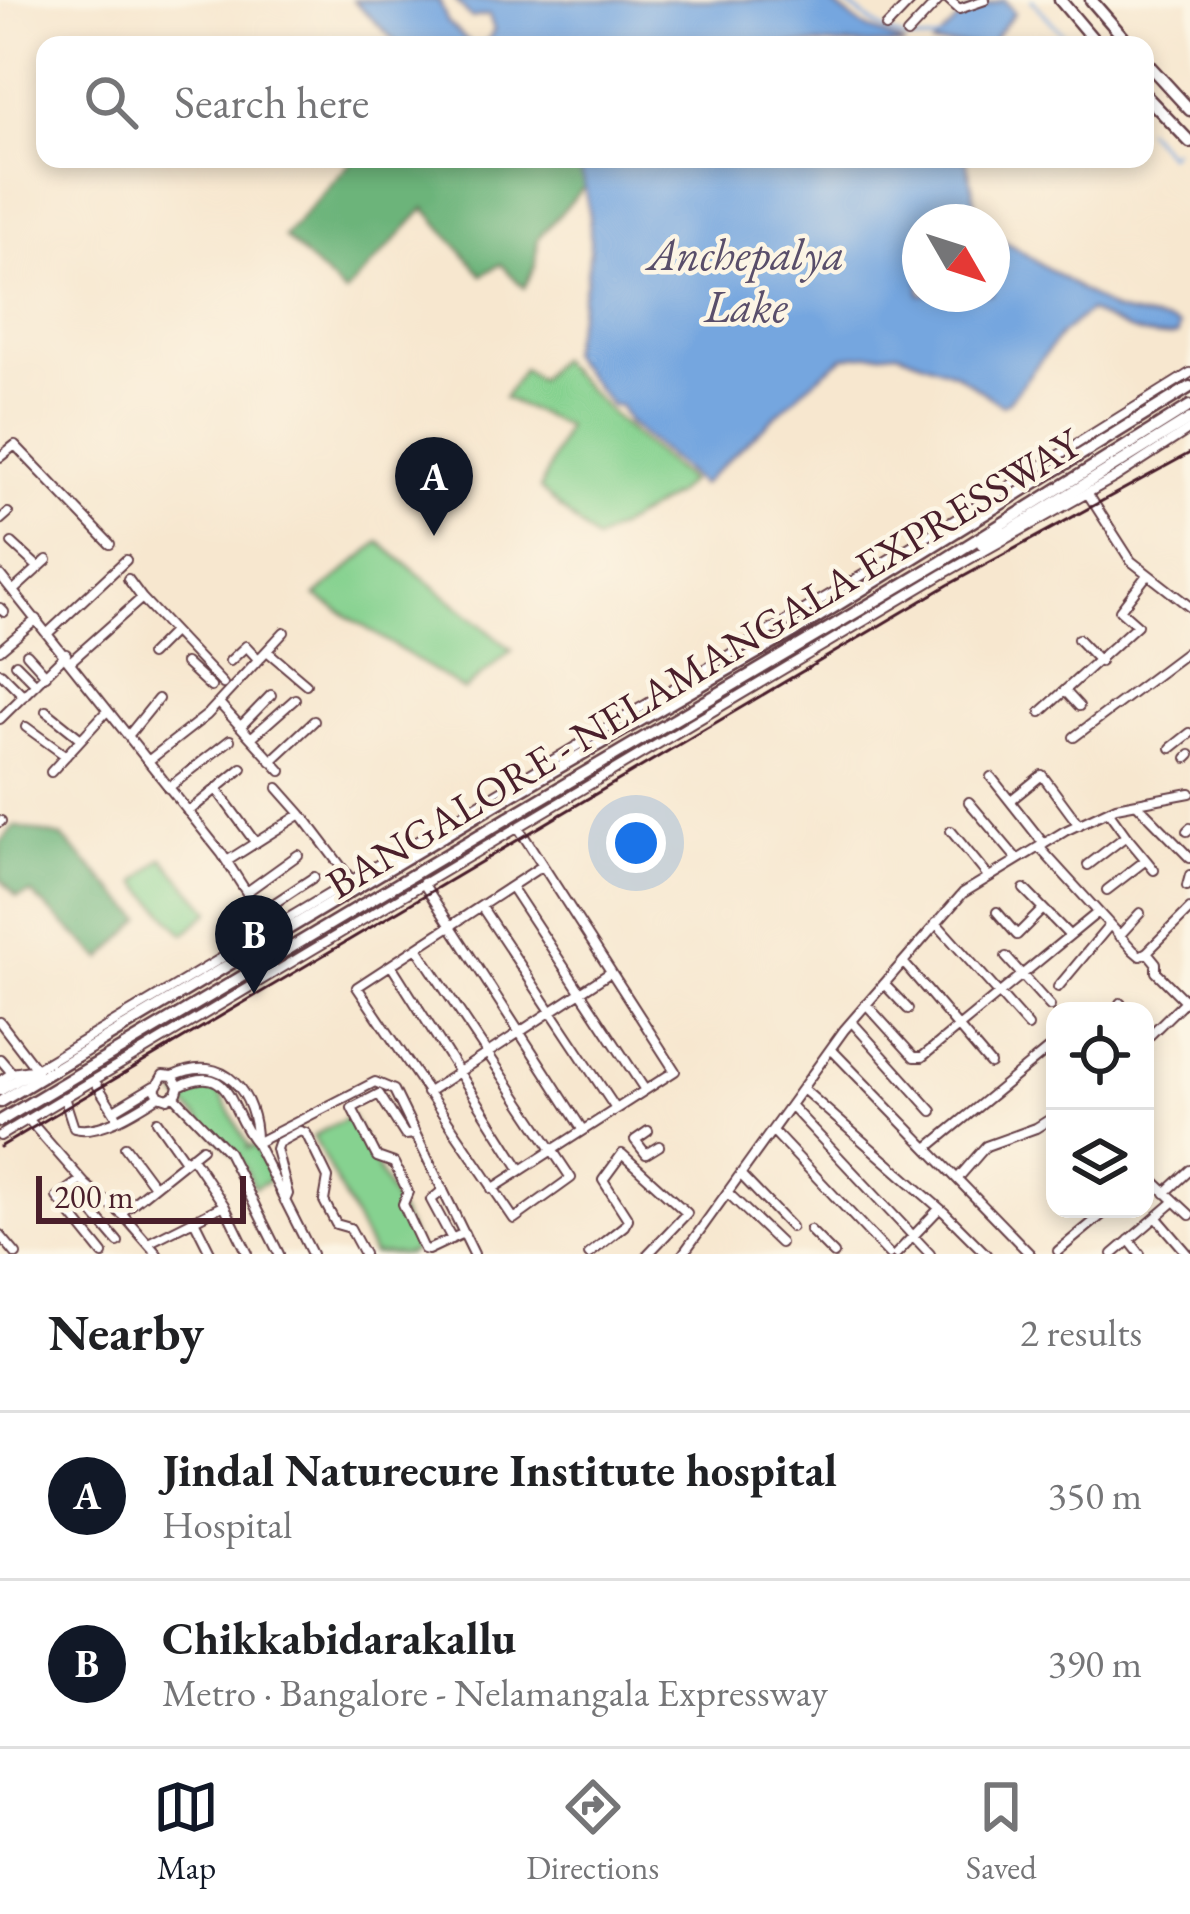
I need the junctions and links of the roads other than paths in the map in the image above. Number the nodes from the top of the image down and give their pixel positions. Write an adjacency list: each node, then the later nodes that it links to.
1 (912, 0): 7 (street)
2 (939, 0): 8 (street)
3 (949, 0): 4 (street)
4 (985, 0)
5 (1060, 0): 9 (highway)
6 (1090, 0): 10 (highway)
7 (886, 27)
8 (907, 34)
9 (1090, 36)
10 (1122, 36)
11 (1154, 71): 13 (highway)
12 (1154, 104): 14 (highway)
13 (1190, 110)
14 (1190, 142)
15 (1190, 373): 89 (street)
16 (1190, 387): 170 (highway, BANGALORE - NELAMANGALA EXPRESSWAY, bridge)
17 (1190, 406): 25 (highway, BANGALORE - NELAMANGALA EXPRESSWAY)
18 (1190, 419): 25 (highway)
19 (1190, 429): 21 (street)
20 (0, 458): 23 (street)
21 (1088, 494): 27 (street); 95 (street)
22 (12, 543): 29 (street)
23 (110, 544)
24 (126, 560): 34 (street)
25 (941, 562): 177 (highway, BANGALORE - NELAMANGALA EXPRESSWAY, bridge)
26 (0, 574): 29 (street)
27 (1147, 575): 31 (street); 45 (street)
28 (128, 579): 30 (street)
29 (15, 589): 32 (street)
30 (142, 598): 35 (street); 42 (street)
31 (1188, 603)
32 (38, 619): 34 (street); 37 (street)
33 (284, 632): 39 (street)
34 (48, 633): 42 (street)
35 (172, 633): 41 (street); 51 (street)
36 (1078, 639): 45 (street)
37 (0, 650)
38 (1190, 650): 71 (street)
39 (268, 651): 43 (street); 52 (street)
40 (27, 654): 49 (street)
41 (150, 655)
42 (69, 658): 49 (street); 62 (street)
43 (260, 660): 44 (street); 59 (street)
44 (230, 661)
45 (1100, 662): 53 (street)
46 (185, 663): 51 (street)
47 (16, 664): 50 (street)
48 (1, 673): 56 (street)
49 (46, 675): 50 (street)
50 (36, 684): 56 (street)
51 (217, 684): 54 (street)
52 (306, 684)
53 (1066, 692): 60 (street); 63 (street)
54 (202, 695)
55 (271, 695): 66 (street)
56 (24, 696): 64 (street)
57 (158, 699): 69 (street)
58 (295, 699): 70 (street)
59 (219, 703): 66 (street); 76 (street)
60 (1078, 706)
61 (46, 711): 72 (street)
62 (106, 712): 69 (street); 72 (street)
63 (1041, 712)
64 (0, 719)
65 (314, 721): 77 (street)
66 (241, 726): 70 (street)
67 (26, 727): 75 (street)
68 (1190, 733): 74 (street)
69 (128, 736): 76 (street)
70 (252, 737): 77 (street)
71 (1073, 737)
72 (81, 739): 75 (street)
73 (230, 740): 82 (street)
74 (1171, 748)
75 (66, 756): 80 (street)
76 (148, 761): 82 (street)
77 (271, 761): 79 (street)
78 (242, 768): 84 (street)
79 (280, 771)
80 (51, 772)
81 (992, 777): 86 (street)
82 (169, 788): 91 (street)
83 (278, 788): 92 (street)
84 (216, 789): 91 (street); 99 (street)
85 (1189, 794): 88 (street)
86 (1011, 800): 94 (street); 100 (street)
87 (969, 802): 104 (street)
88 (1137, 804): 90 (street); 103 (street)
89 (477, 806): 93 (street); 98 (street)
90 (1108, 811): 94 (street); 97 (street)
91 (188, 812): 106 (street)
92 (301, 814): 99 (street); 112 (street)
93 (464, 815): 101 (street); 112 (street)
94 (1078, 825): 100 (street)
95 (518, 827): 98 (street); 108 (street)
96 (952, 831): 110 (street)
97 (1126, 836): 105 (street); 107 (street)
98 (498, 839): 101 (street)
99 (255, 842): 106 (street)
100 (1041, 845): 104 (street); 123 (street)
101 (484, 848): 113 (street)
102 (298, 855): 117 (street)
103 (1190, 858)
104 (1017, 859): 110 (street)
105 (1146, 860): 109 (street); 116 (street)
106 (227, 861): 117 (street)
107 (1088, 865)
108 (542, 866): 114 (street); 136 (street)
109 (1154, 870)
110 (988, 876): 125 (street)
111 (314, 877): 121 (street)
112 (352, 881): 128 (street)
113 (423, 883): 126 (street); 161 (street)
114 (512, 888): 118 (street); 140 (street)
115 (1024, 889): 119 (street)
116 (1107, 890)
117 (248, 891): 121 (street)
118 (481, 906): 126 (street); 146 (street)
119 (1042, 909): 122 (street); 129 (street)
120 (1190, 909): 132 (street)
121 (261, 912): 128 (street)
122 (998, 912)
123 (1097, 913): 127 (street); 129 (street)
124 (1140, 913): 130 (street)
125 (936, 923): 134 (street); 141 (street)
126 (450, 926): 131 (street); 152 (street)
127 (1109, 926): 130 (street); 139 (street)
128 (270, 929): 158 (street)
129 (1070, 934): 137 (street)
130 (1119, 936): 132 (street)
131 (417, 947): 135 (street); 155 (street)
132 (1147, 952): 142 (street)
133 (1006, 957): 137 (street)
134 (903, 962): 138 (street); 149 (street)
135 (391, 965): 160 (street); 167 (street)
136 (611, 973): 140 (street); 166 (street)
137 (1021, 974): 141 (street); 143 (street)
138 (884, 984): 144 (street); 145 (street)
139 (1058, 987)
140 (584, 993): 146 (street); 166 (street)
141 (999, 993): 149 (street); 150 (street)
142 (1188, 999): 151 (street)
143 (1046, 1002)
144 (866, 1004): 148 (street); 149 (street)
145 (908, 1009)
146 (553, 1012): 152 (street); 172 (street)
147 (0, 1022): 158 (street)
148 (852, 1022): 153 (street); 173 (street)
149 (959, 1026): 157 (street)
150 (1028, 1026)
151 (1154, 1028)
152 (521, 1033): 155 (street); 179 (street)
153 (831, 1049): 165 (street); 187 (street)
154 (1046, 1051): 187 (street)
155 (488, 1054): 160 (street); 189 (street)
156 (0, 1059): 159 (street)
157 (991, 1064)
158 (36, 1069): 159 (street); 162 (highway)
159 (12, 1073): 162 (street)
160 (457, 1074): 167 (street); 193 (street)
161 (94, 1080): 169 (street); 174 (street)
162 (0, 1085)
163 (155, 1086): 164 (street); 168 (street); 174 (street)
164 (175, 1086): 168 (street); 184 (street); 231 (street)
165 (803, 1089): 171 (street); 208 (street)
166 (646, 1090): 172 (street)
167 (427, 1093): 201 (street)
168 (159, 1096): 174 (street)
169 (64, 1097): 174 (street); 175 (street)
170 (0, 1102)
171 (791, 1106): 181 (street); 218 (street)
172 (616, 1109): 179 (street)
173 (932, 1111)
174 (115, 1113)
175 (28, 1119): 183 (street); 197 (street)
176 (157, 1120): 191 (street)
177 (0, 1121)
178 (1046, 1122): 196 (street)
179 (583, 1130): 189 (street)
180 (647, 1131): 190 (street)
181 (773, 1131): 195 (street); 239 (street)
182 (415, 1134): 184 (street); 202 (street); 225 (street)
183 (0, 1136)
184 (256, 1143): 206 (street)
185 (658, 1146): 190 (street)
186 (125, 1147): 199 (street)
187 (928, 1147): 196 (street)
188 (202, 1148): 191 (street)
189 (552, 1150): 193 (street); 201 (street)
190 (646, 1154): 192 (street)
191 (188, 1158): 199 (street); 207 (street)
192 (637, 1164): 235 (street); 236 (street)
193 (521, 1170): 201 (street)
194 (1190, 1170): 204 (street)
195 (741, 1175): 203 (street); 214 (street)
196 (959, 1177): 242 (street)
197 (81, 1180): 200 (street); 209 (street)
198 (1154, 1182): 204 (street)
199 (154, 1186): 209 (street)
200 (71, 1187): 221 (street); 227 (street)
201 (492, 1189)
202 (443, 1190): 216 (street); 219 (street)
203 (728, 1193): 223 (street); 237 (street)
204 (1165, 1193): 205 (street)
205 (1175, 1201): 210 (street); 212 (street)
206 (285, 1202): 232 (street); 233 (street)
207 (224, 1204): 213 (street); 230 (street)
208 (939, 1209): 218 (street); 241 (street)
209 (121, 1213): 222 (street)
210 (1190, 1215)
211 (1098, 1218): 224 (street)
212 (1157, 1218): 220 (street); 245 (street)
213 (194, 1220): 222 (street); 229 (street)
214 (791, 1227)
215 (810, 1230): 238 (street)
216 (464, 1234): 219 (street); 234 (street)
217 (0, 1235): 226 (street)
218 (913, 1237): 239 (street); 240 (street)
219 (452, 1239): 225 (street)
220 (1129, 1240): 243 (street); 244 (street)
221 (118, 1241)
222 (150, 1242): 228 (street)
223 (780, 1243)
224 (1058, 1251)
225 (422, 1252)
226 (16, 1254)
227 (103, 1254)
228 (157, 1254)
229 (211, 1254)
230 (248, 1254)
231 (279, 1254)
232 (312, 1254)
233 (364, 1254)
234 (475, 1254)
235 (589, 1254)
236 (648, 1254)
237 (682, 1254)
238 (834, 1254)
239 (892, 1254)
240 (930, 1254)
241 (986, 1254)
242 (1030, 1254)
243 (1113, 1254)
244 (1140, 1254)
245 (1188, 1254)

